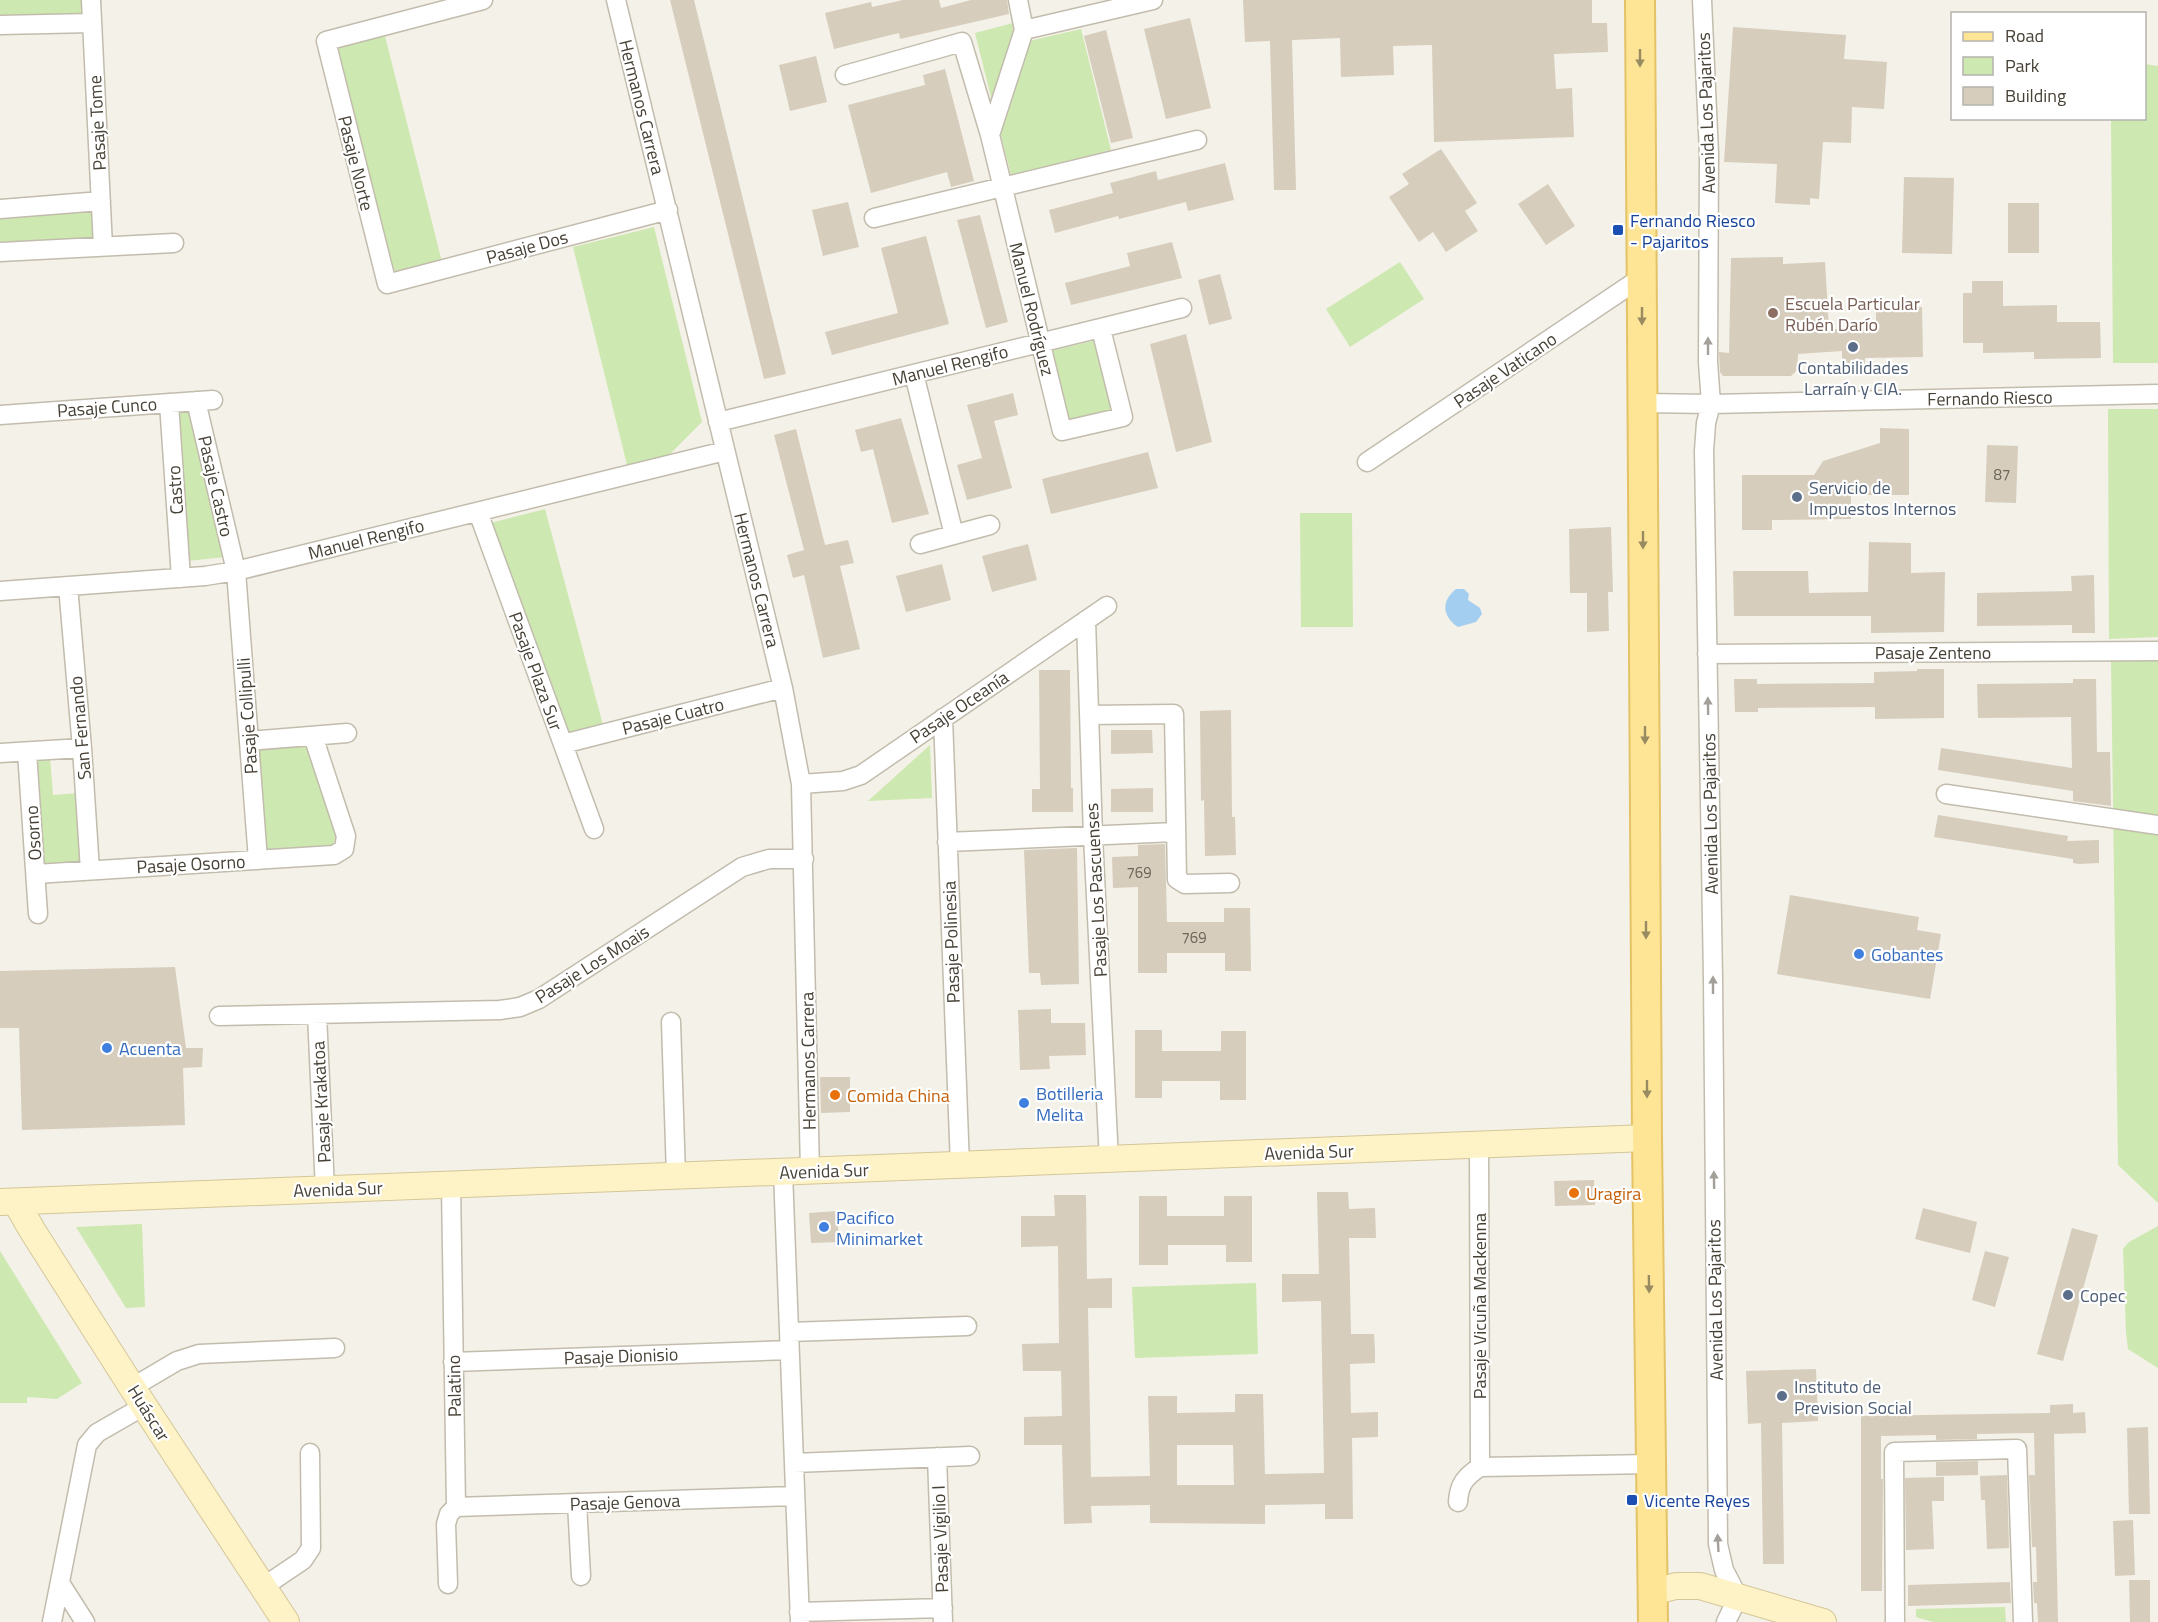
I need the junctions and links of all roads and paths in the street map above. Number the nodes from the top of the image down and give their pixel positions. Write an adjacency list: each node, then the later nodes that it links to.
1 (91, 0): 8 (street, Pasaje Tome)
2 (483, 0): 23 (street, Pasaje Norte)
3 (616, 0): 17 (street, Hermanos Carrera)
4 (1018, 0): 10 (street)
5 (1153, 0): 10 (street)
6 (1640, 0): 22 (main road, one-way to 22)
7 (1702, 0): 32 (street, Avenida Los Pajaritos, one-way to 7)
8 (92, 23): 9 (street); 15 (street, Pasaje Tome)
9 (0, 25)
10 (1024, 30): 12 (street)
11 (845, 75): 12 (street, Manuel Rodríguez)
12 (990, 135): 14 (street, Manuel Rodríguez)
13 (1197, 140): 14 (street)
14 (1003, 187): 18 (street); 26 (street, Manuel Rodríguez)
15 (101, 201): 16 (street); 20 (street, Pasaje Tome)
16 (0, 209)
17 (668, 210): 23 (street, Pasaje Dos); 34 (street, Hermanos Carrera)
18 (874, 218)
19 (174, 243): 20 (street)
20 (103, 247): 21 (street)
21 (0, 252)
22 (1642, 277): 31 (main road, one-way to 31); 36 (street, Pasaje Vaticano)
23 (387, 284)
24 (1182, 308): 25 (street, Manuel Rengifo)
25 (1101, 329): 26 (street, Manuel Rengifo); 26 (street, Manuel Rodríguez)
26 (1040, 343): 27 (street, Manuel Rengifo)
27 (914, 374): 34 (street, Manuel Rengifo); 39 (street)
28 (2158, 394): 32 (street, Fernando Riesco)
29 (205, 400): 30 (street, Pasaje Cunco); 41 (street, Pasaje Castro)
30 (169, 403): 33 (street, Pasaje Cunco); 42 (street, Castro)
31 (1642, 403): 32 (street, Fernando Riesco); 75 (main road, one-way to 75)
32 (1712, 404): 48 (street, Avenida Los Pajaritos)
33 (0, 415)
34 (718, 422): 35 (street, Hermanos Carrera)
35 (725, 451): 37 (street, Manuel Rengifo); 49 (street, Hermanos Carrera)
36 (1367, 462)
37 (478, 512): 41 (street, Manuel Rengifo); 55 (street, Pasaje Plaza Sur)
38 (990, 525): 39 (street)
39 (954, 535): 40 (street)
40 (921, 544)
41 (236, 571): 42 (street, Manuel Rengifo); 54 (street, Pasaje Collipulli)
42 (181, 578): 43 (street, Manuel Rengifo)
43 (68, 586): 44 (street, Manuel Rengifo); 56 (street, San Fernando)
44 (0, 591)
45 (1107, 606): 46 (street, Pasaje Oceanía)
46 (1086, 620): 50 (street, Pasaje Los Pascuenses); 51 (street, Pasaje Oceanía)
47 (2158, 651): 48 (street, Pasaje Zenteno)
48 (1707, 654): 105 (street, Avenida Los Pajaritos, one-way to 48)
49 (783, 688): 55 (street, Pasaje Cuatro); 59 (street, Hermanos Carrera)
50 (1089, 715): 63 (street); 64 (street, Pasaje Los Pascuenses)
51 (942, 718): 59 (street, Pasaje Oceanía); 65 (street, Pasaje Polinesia)
52 (347, 733): 53 (street)
53 (313, 736): 54 (street); 67 (street, Pasaje Osorno)
54 (249, 741): 67 (street, Pasaje Collipulli)
55 (563, 744): 62 (street, Pasaje Plaza Sur)
56 (82, 748): 57 (street); 68 (street, San Fernando)
57 (27, 752): 58 (street); 69 (street, Osorno)
58 (0, 753)
59 (801, 784): 66 (street, Hermanos Carrera)
60 (1946, 794): 61 (street)
61 (2158, 825)
62 (594, 829)
63 (1175, 832): 64 (street); 70 (street)
64 (1093, 836): 65 (street); 77 (street, Pasaje Los Pascuenses)
65 (947, 842): 78 (street, Pasaje Polinesia)
66 (804, 859): 72 (street, Pasaje Los Moais); 79 (street, Hermanos Carrera)
67 (258, 860): 68 (street, Pasaje Osorno)
68 (90, 870): 69 (street, Pasaje Osorno)
69 (36, 874): 71 (street, Osorno)
70 (1230, 883)
71 (38, 914)
72 (317, 1014): 73 (street, Pasaje Los Moais); 83 (street, Pasaje Krakatoa)
73 (219, 1016)
74 (671, 1022): 81 (street)
75 (1647, 1138): 76 (street, Avenida Sur); 94 (main road, one-way to 94)
76 (1479, 1145): 77 (street, Avenida Sur); 95 (street, Pasaje Vicuña Mackenna)
77 (1109, 1160): 78 (street, Avenida Sur)
78 (960, 1166): 79 (street, Avenida Sur)
79 (810, 1171): 80 (street, Avenida Sur)
80 (783, 1172): 81 (street, Avenida Sur); 86 (street)
81 (676, 1176): 82 (street, Avenida Sur)
82 (451, 1185): 83 (street, Avenida Sur); 88 (street, Palatino)
83 (325, 1190): 84 (street, Avenida Sur)
84 (8, 1202): 89 (street, Huáscar)
85 (967, 1326): 86 (street, Pasaje Dionisio)
86 (789, 1341): 88 (street, Pasaje Dionisio); 93 (street)
87 (335, 1348): 89 (street)
88 (453, 1362): 99 (street, Palatino)
89 (139, 1396): 101 (street); 103 (street, Huáscar)
90 (310, 1452): 103 (street)
91 (970, 1456): 92 (street)
92 (937, 1457): 93 (street); 106 (street, Pasaje Vigilio I)
93 (794, 1462): 96 (street)
94 (1652, 1464): 95 (street); 104 (main road)
95 (1480, 1467): 97 (street)
96 (795, 1496): 98 (street, Pasaje Genova); 107 (street)
97 (1458, 1502)
98 (577, 1503): 99 (street, Pasaje Genova); 100 (street)
99 (456, 1507): 102 (street, Palatino)
100 (581, 1576)
101 (60, 1583): 108 (street); 109 (street)
102 (448, 1584)
103 (263, 1587): 110 (street, Huáscar)
104 (1652, 1592): 105 (street); 111 (main road)
105 (1738, 1597): 112 (street); 113 (street)
106 (943, 1615): 107 (street)
107 (800, 1617)
108 (52, 1622)
109 (85, 1622)
110 (286, 1622)
111 (1653, 1622)
112 (1726, 1622)
113 (1823, 1622)
114 (1895, 1622): 115 (street)
115 (2023, 1622)

